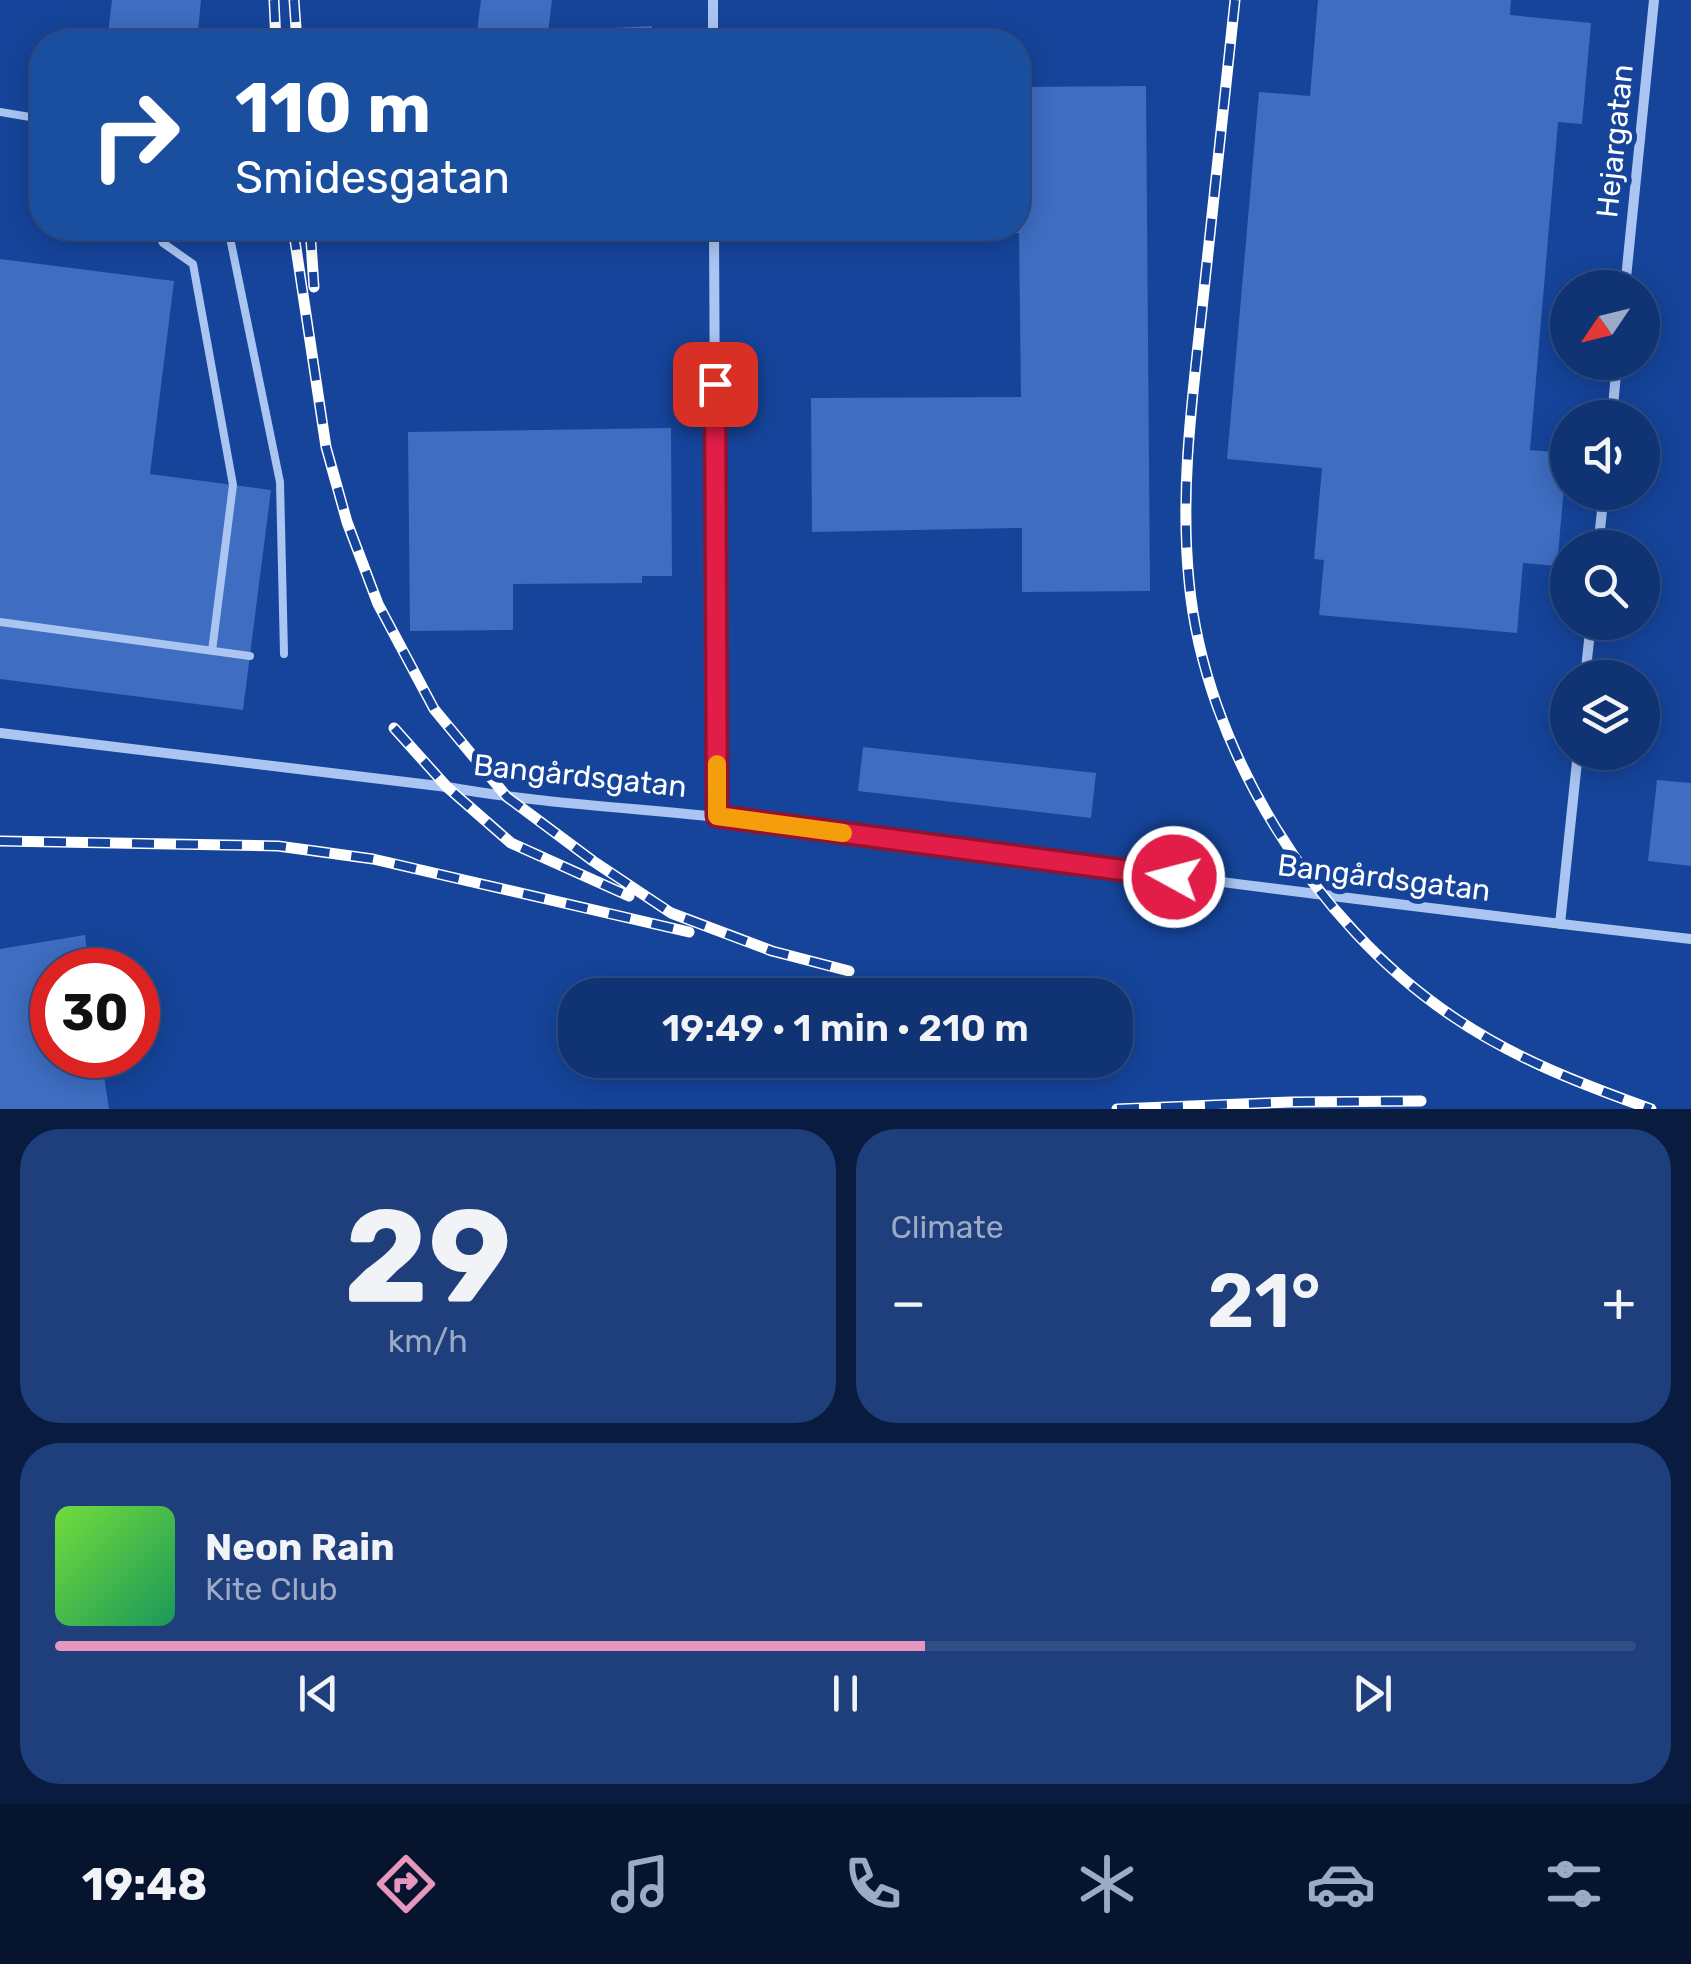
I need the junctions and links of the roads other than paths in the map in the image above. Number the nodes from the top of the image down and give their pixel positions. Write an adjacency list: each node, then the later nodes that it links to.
1 (713, 0): 3 (street)
2 (1654, 0): 9 (street, Hejargatan)
3 (713, 30)
4 (0, 112): 5 (lane)
5 (30, 116)
6 (162, 240): 11 (lane)
7 (230, 240): 12 (lane)
8 (714, 240): 16 (street)
9 (1627, 270)
10 (0, 622): 11 (lane)
11 (212, 652): 13 (lane)
12 (284, 654)
13 (250, 656)
14 (0, 733): 16 (street, Bangårdsgatan)
15 (1576, 770): 17 (street)
16 (717, 816): 17 (street, Bangårdsgatan)
17 (1560, 924): 18 (street, Bangårdsgatan)
18 (1691, 939)

